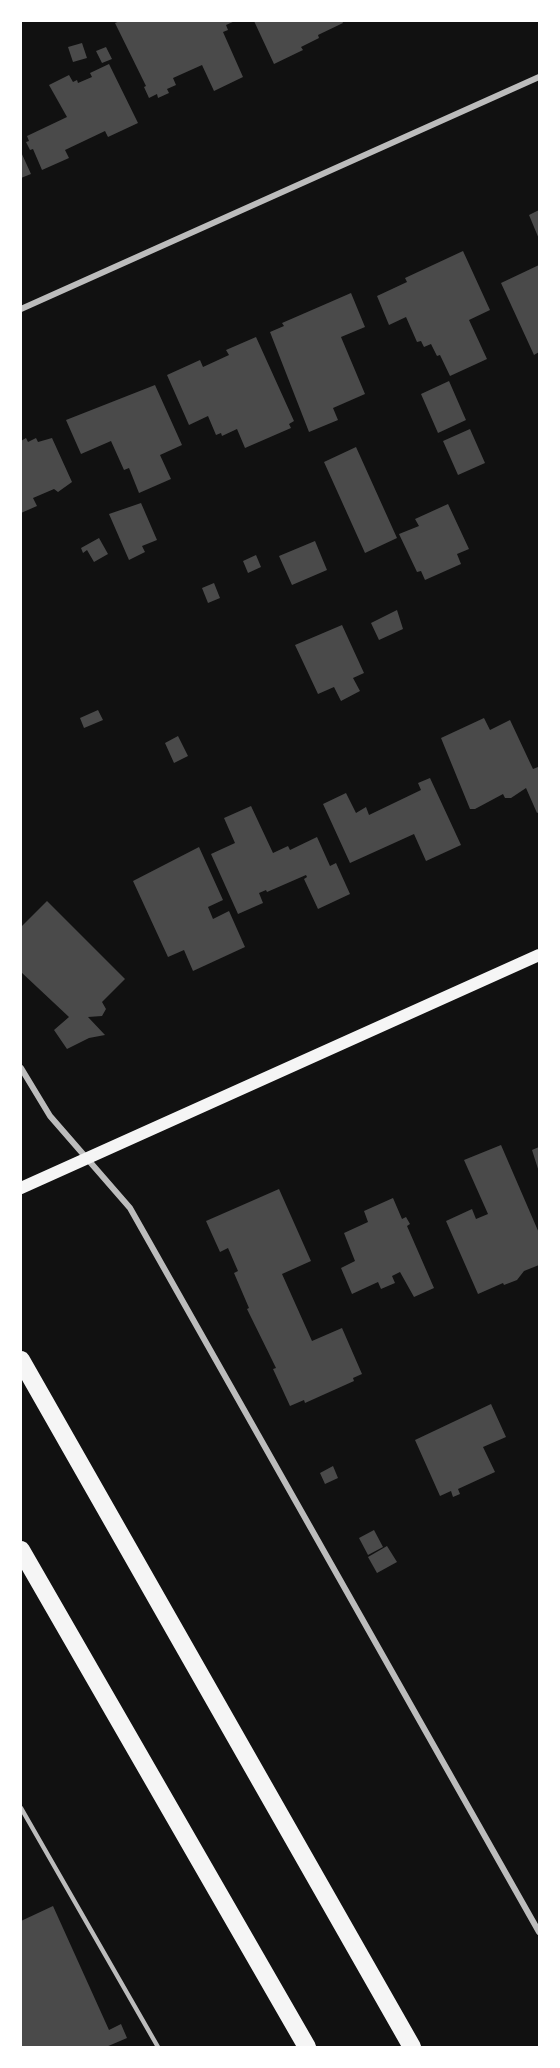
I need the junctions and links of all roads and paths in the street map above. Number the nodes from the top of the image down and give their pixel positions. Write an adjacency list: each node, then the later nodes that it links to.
1 (539, 77): 2 (street)
2 (21, 309)
3 (539, 955): 5 (main road)
4 (21, 1068): 5 (street)
5 (86, 1158): 6 (main road); 10 (street)
6 (21, 1188)
7 (21, 1360): 13 (highway)
8 (21, 1550): 12 (highway)
9 (21, 1808): 11 (lane)
10 (539, 1932)
11 (158, 2047)
12 (307, 2047)
13 (412, 2047)

